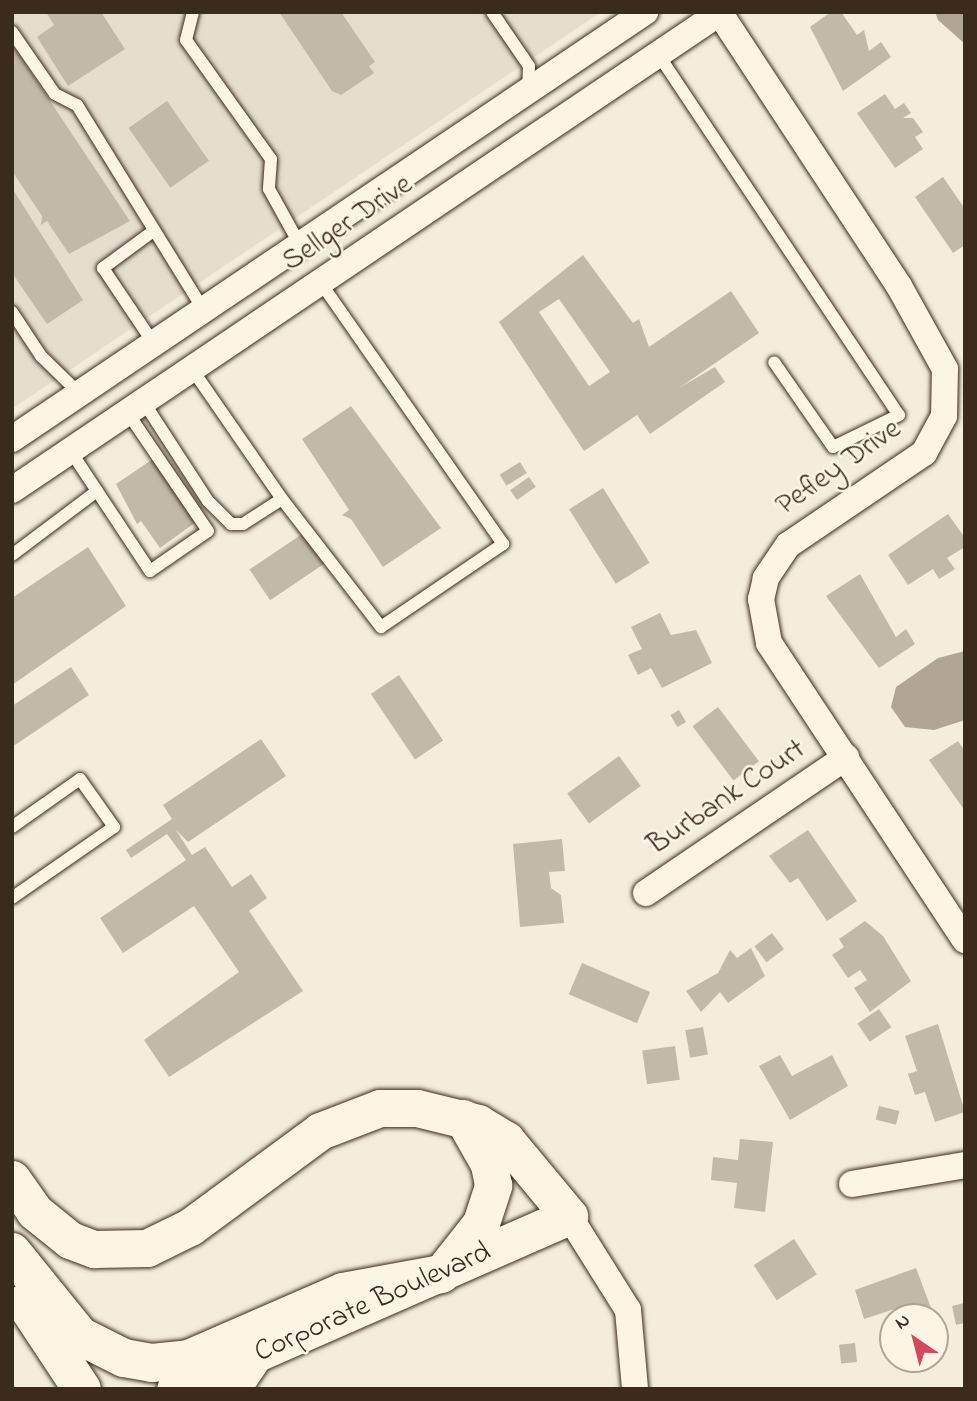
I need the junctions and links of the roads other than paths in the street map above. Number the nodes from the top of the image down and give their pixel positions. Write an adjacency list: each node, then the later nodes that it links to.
1 (193, 12): 10 (lane)
2 (492, 12): 7 (lane)
3 (645, 12): 7 (street, Sellger Drive)
4 (719, 13): 6 (street, Sellger Drive); 27 (street, Pefley Drive)
5 (12, 32): 9 (lane)
6 (659, 54): 8 (street, Sellger Drive); 16 (lane)
7 (528, 89): 8 (street); 10 (street, Sellger Drive)
8 (553, 125): 11 (street, Sellger Drive)
9 (152, 232): 13 (lane); 14 (lane)
10 (300, 245): 13 (street, Sellger Drive)
11 (321, 283): 15 (street, Sellger Drive); 25 (lane)
12 (12, 312): 18 (lane)
13 (200, 314): 14 (street, Sellger Drive); 15 (street)
14 (154, 345): 18 (street, Sellger Drive)
15 (219, 351): 17 (street, Sellger Drive)
16 (775, 362)
17 (192, 369): 19 (street, Sellger Drive); 25 (lane)
18 (80, 394): 20 (street); 21 (street, Sellger Drive)
19 (135, 407): 20 (street, Sellger Drive); 24 (lane); 25 (lane)
20 (103, 428): 22 (street, Sellger Drive)
21 (12, 439)
22 (70, 450): 23 (street, Sellger Drive); 24 (lane)
23 (12, 490)
24 (97, 491): 26 (lane)
25 (282, 499)
26 (12, 555)
27 (846, 757): 29 (street, Burbank Court); 31 (street, Pefley Drive)
28 (12, 827): 30 (lane)
29 (646, 893)
30 (12, 898)
31 (965, 940)
32 (463, 1118): 34 (street); 36 (street); 38 (street)
33 (965, 1164): 35 (street)
34 (12, 1179)
35 (852, 1184)
36 (569, 1216): 38 (street, Corporate Boulevard); 44 (street)
37 (12, 1252): 38 (main road)
38 (441, 1274): 40 (street, Corporate Boulevard)
39 (12, 1284): 41 (main road)
40 (255, 1354): 42 (street, Corporate Boulevard); 43 (main road)
41 (82, 1389)
42 (175, 1389)
43 (231, 1389)
44 (635, 1389)

